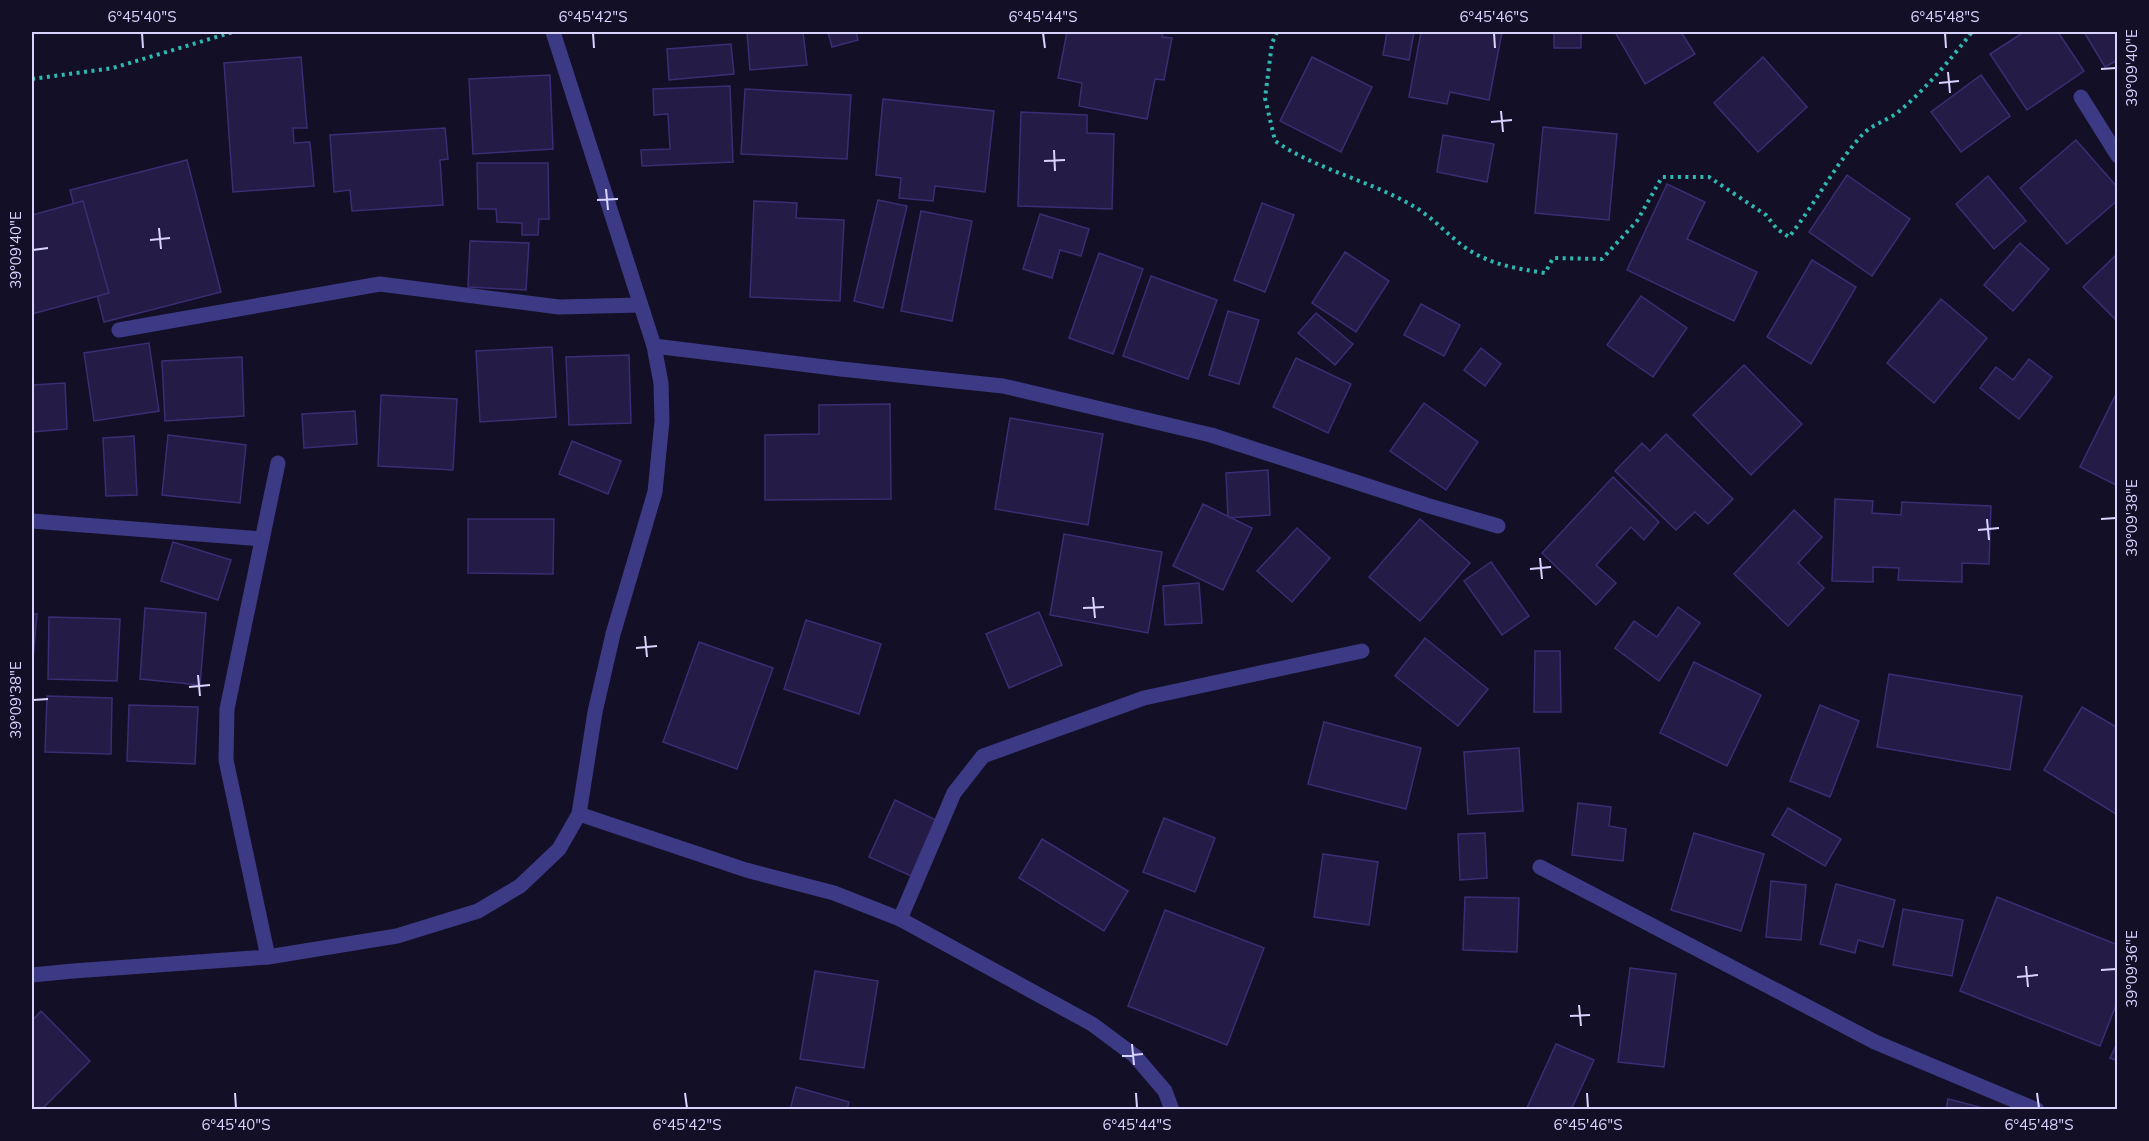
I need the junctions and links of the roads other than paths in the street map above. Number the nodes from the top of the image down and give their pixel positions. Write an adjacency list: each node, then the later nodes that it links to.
1 (553, 32): 4 (street)
2 (2081, 97): 3 (street)
3 (2118, 156)
4 (640, 305): 5 (street); 6 (street)
5 (119, 330)
6 (654, 346): 9 (street); 12 (street)
7 (278, 463): 10 (street)
8 (32, 521): 10 (street)
9 (1498, 526)
10 (262, 539): 15 (street)
11 (1362, 651): 14 (street)
12 (579, 814): 14 (street); 15 (street)
13 (1540, 867): 18 (street)
14 (900, 919): 17 (street)
15 (268, 957): 16 (street)
16 (32, 975)
17 (1172, 1110)
18 (2037, 1110)

